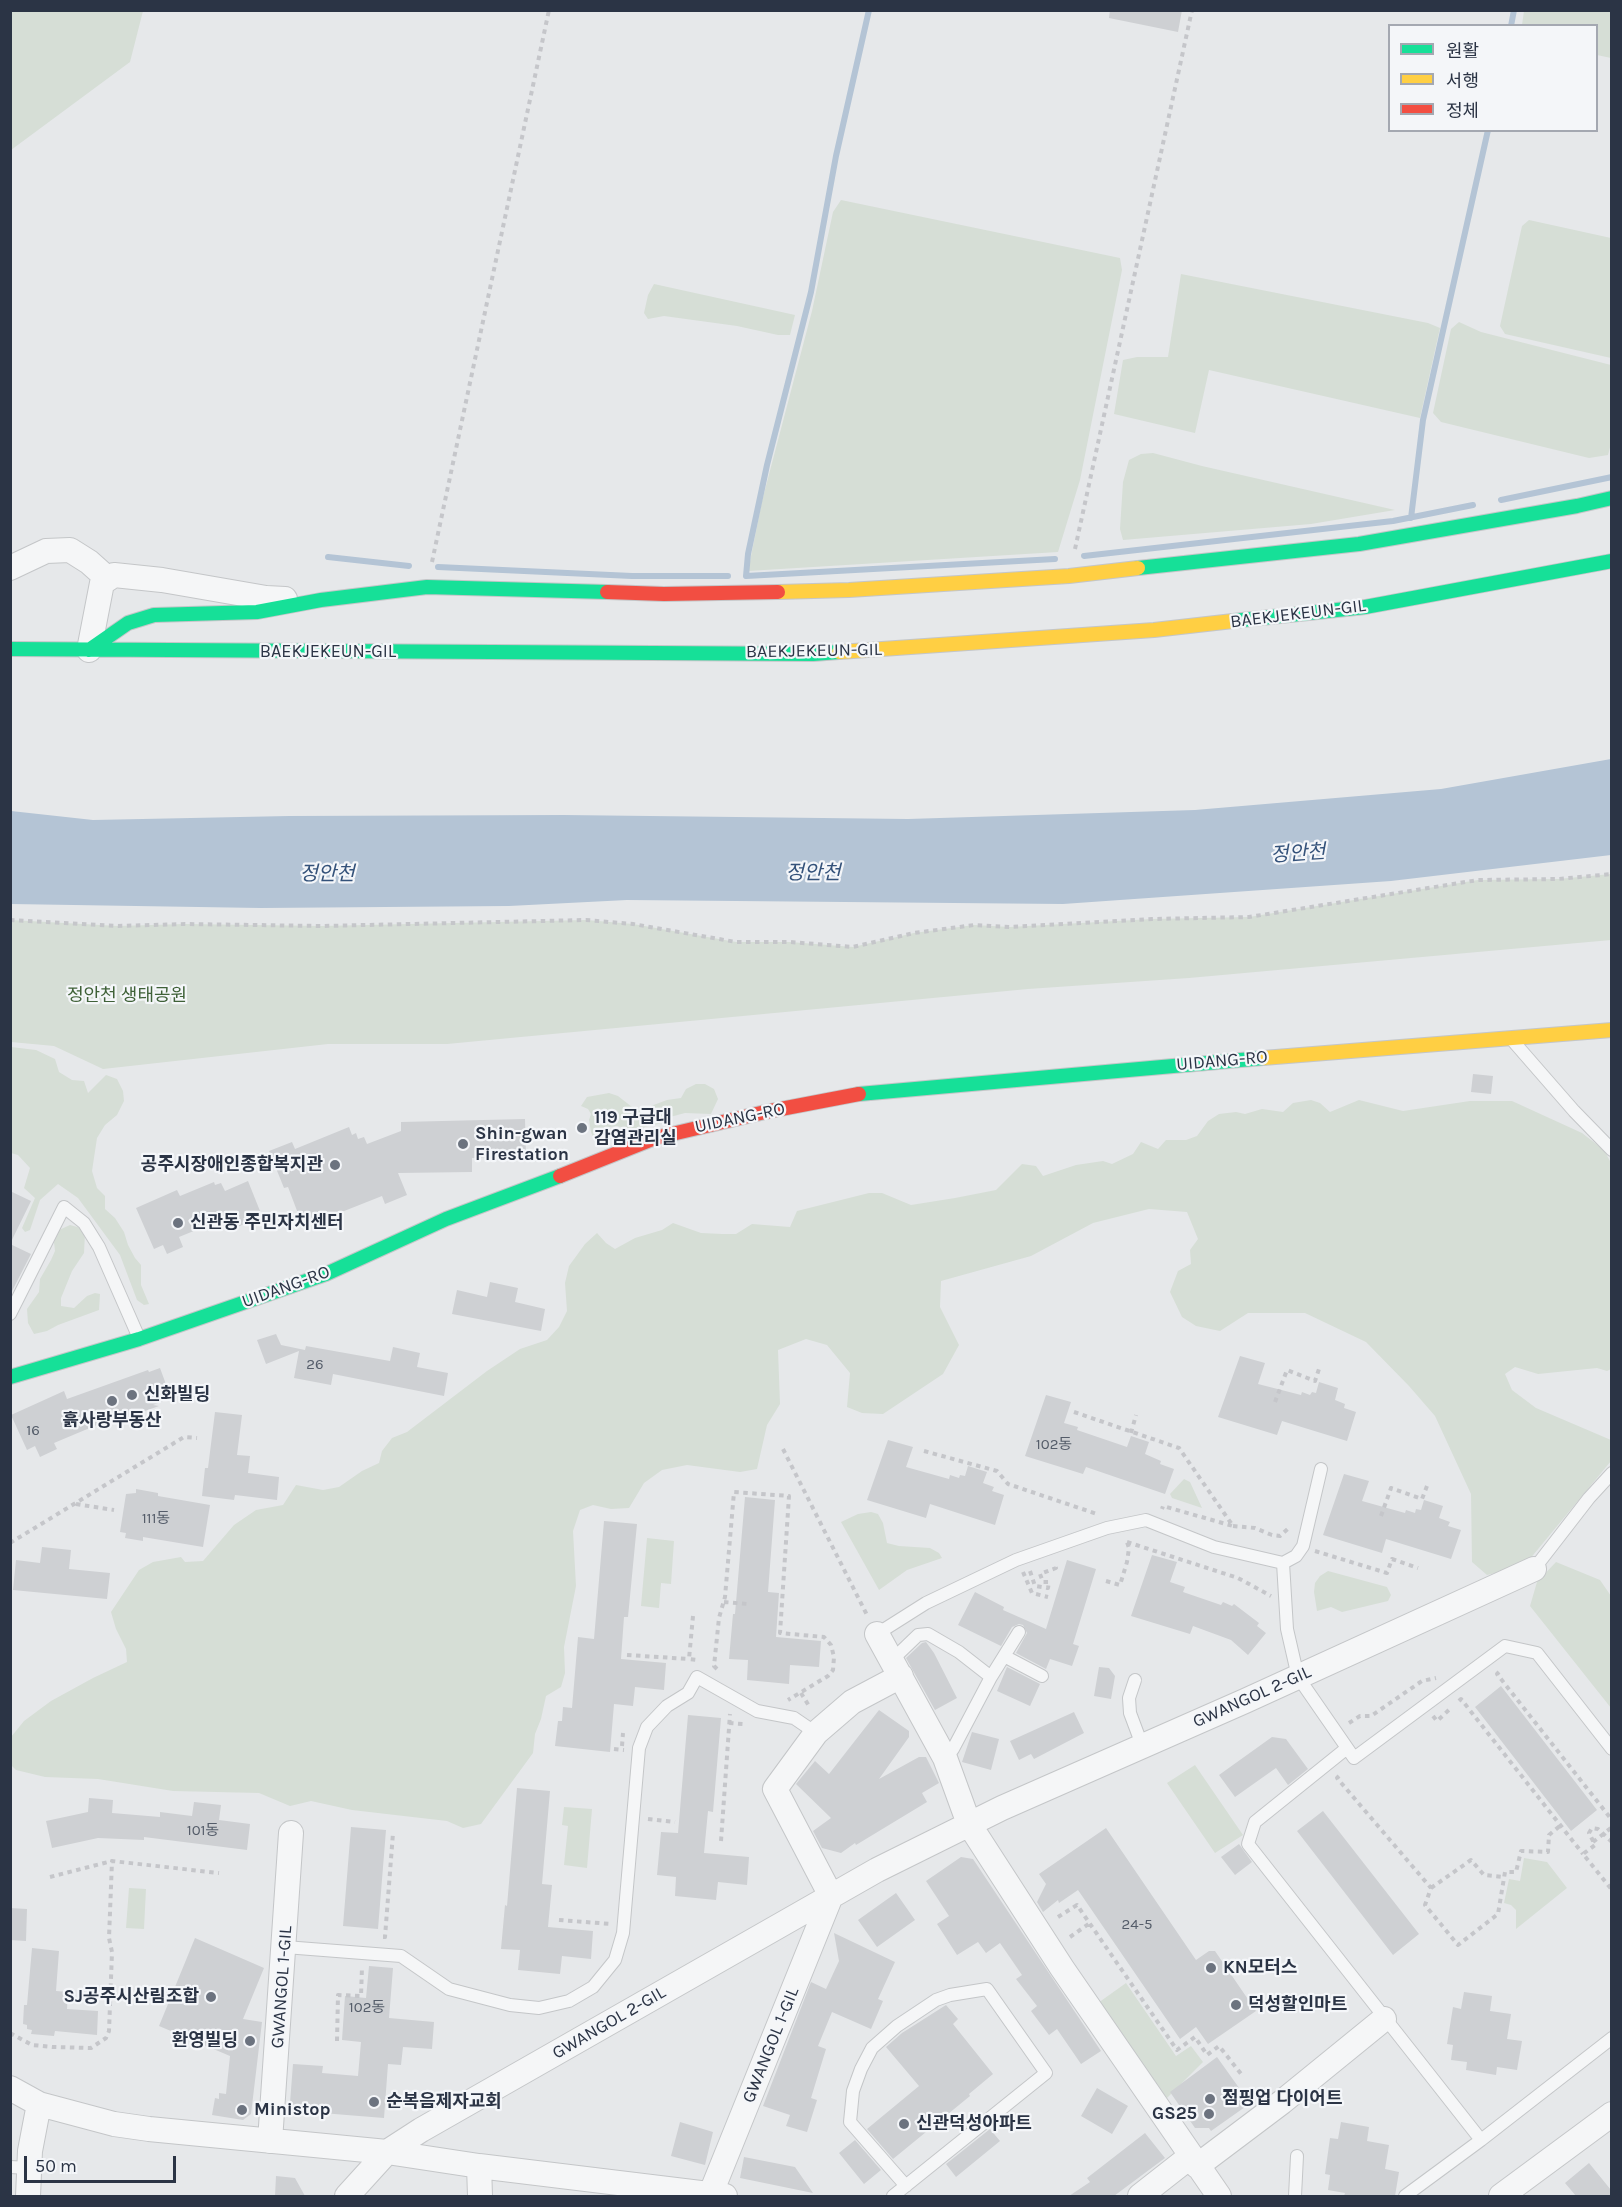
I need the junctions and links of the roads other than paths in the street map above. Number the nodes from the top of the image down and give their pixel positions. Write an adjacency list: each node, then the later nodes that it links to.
1 (1611, 498): 5 (main road)
2 (1611, 561): 7 (main road, BAEKJEKEUN-GIL)
3 (10, 568): 4 (street)
4 (108, 579): 5 (street); 7 (street)
5 (321, 600): 7 (main road)
6 (10, 649): 7 (main road, BAEKJEKEUN-GIL)
7 (89, 650)
8 (1611, 1030): 9 (main road, UIDANG-RO)
9 (1511, 1038): 10 (lane); 12 (main road, UIDANG-RO)
10 (1611, 1150)
11 (10, 1314): 12 (lane)
12 (139, 1339): 13 (main road, UIDANG-RO)
13 (10, 1377)
14 (1321, 1469): 16 (lane)
15 (1611, 1473): 17 (lane)
16 (1283, 1563): 19 (lane); 24 (lane)
17 (1534, 1569): 24 (street, GWANGOL 2-GIL)
18 (1019, 1632): 20 (lane)
19 (877, 1634): 21 (street)
20 (1004, 1656): 22 (lane); 23 (lane)
21 (896, 1668): 23 (lane); 26 (street); 30 (street)
22 (1042, 1676)
23 (991, 1677): 30 (lane)
24 (1298, 1677): 27 (street, GWANGOL 2-GIL); 28 (lane)
25 (1135, 1680): 27 (lane)
26 (816, 1733): 33 (street); 34 (lane)
27 (1142, 1745): 31 (street, GWANGOL 2-GIL)
28 (1347, 1748): 29 (lane); 35 (lane)
29 (1611, 1749)
30 (945, 1758): 31 (street)
31 (969, 1824): 33 (street, GWANGOL 2-GIL); 44 (street)
32 (291, 1833): 34 (street, GWANGOL 1-GIL)
33 (831, 1896): 42 (street, GWANGOL 2-GIL); 48 (street, GWANGOL 1-GIL)
34 (285, 1947): 41 (street, GWANGOL 1-GIL)
35 (1384, 2019): 40 (lane); 44 (street)
36 (1611, 2038): 40 (lane)
37 (10, 2088): 38 (street, GWANGOL 1-GIL)
38 (39, 2104): 41 (street, GWANGOL 1-GIL); 46 (street)
39 (1611, 2114): 57 (street)
40 (1481, 2140): 56 (lane)
41 (270, 2141): 42 (street, GWANGOL 1-GIL)
42 (387, 2152): 45 (street, GWANGOL 1-GIL); 50 (street)
43 (1297, 2156): 55 (lane)
44 (1194, 2161): 53 (street); 54 (street)
45 (479, 2166): 48 (street, GWANGOL 1-GIL); 51 (street)
46 (20, 2167): 49 (street)
47 (906, 2186): 47 (lane); 52 (lane)
48 (718, 2195)
49 (28, 2196)
50 (347, 2196)
51 (480, 2196)
52 (893, 2196)
53 (1140, 2196)
54 (1219, 2196)
55 (1295, 2196)
56 (1405, 2196)
57 (1501, 2196)

